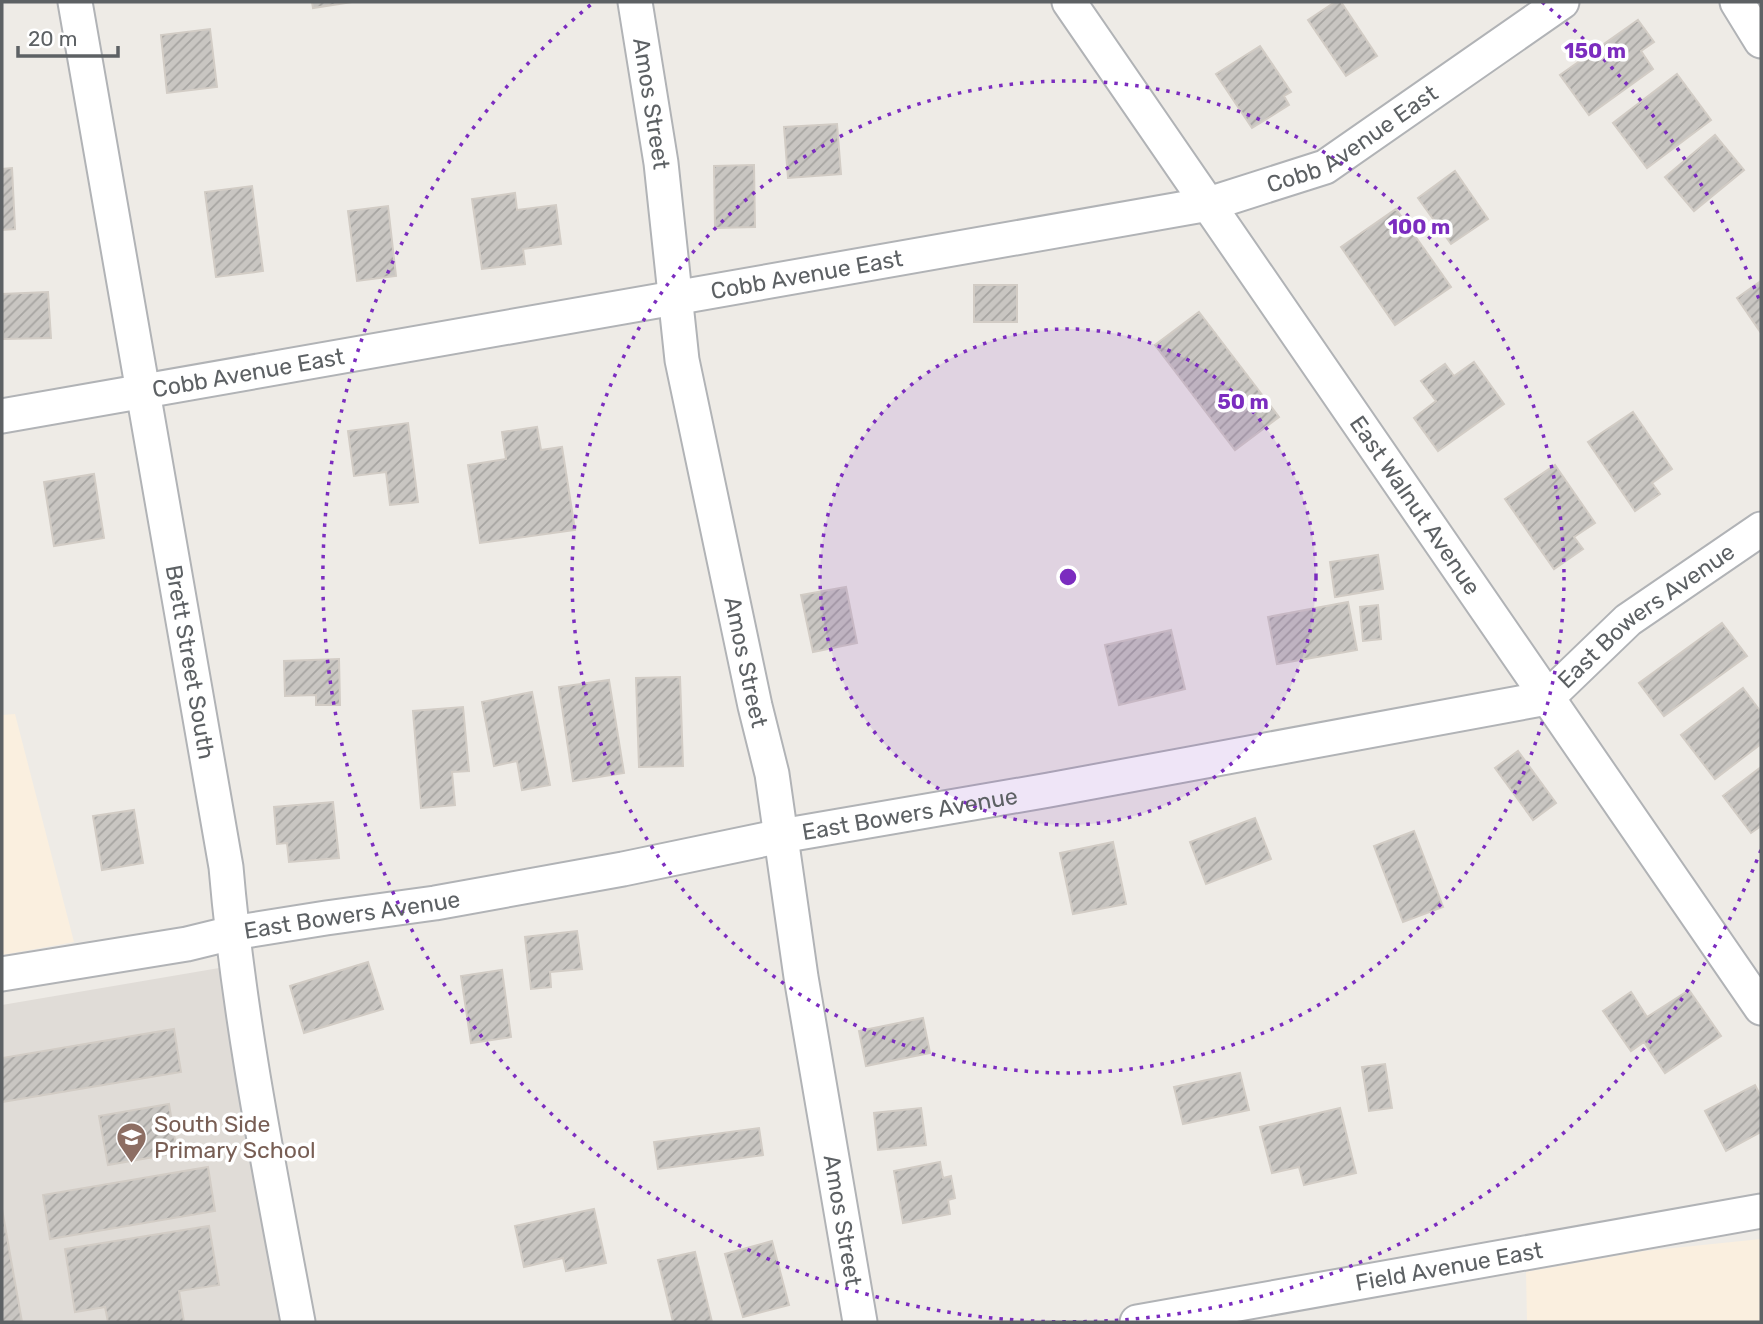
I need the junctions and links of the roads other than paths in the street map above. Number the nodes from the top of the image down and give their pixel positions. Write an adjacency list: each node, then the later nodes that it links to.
1 (75, 2): 9 (street, Brett Street South)
2 (635, 2): 8 (street, Amos Street)
3 (1069, 2): 7 (street, East Walnut Avenue)
4 (1562, 2): 7 (street, Cobb Avenue East)
5 (1737, 2): 6 (street)
6 (1761, 41)
7 (1209, 204): 8 (street, Cobb Avenue East); 12 (street, East Walnut Avenue)
8 (676, 297): 9 (street, Cobb Avenue East); 13 (street, Amos Street)
9 (143, 391): 10 (street, Cobb Avenue East); 14 (street, Brett Street South)
10 (2, 416)
11 (1761, 529): 12 (street, East Bowers Avenue)
12 (1547, 698): 13 (street, East Bowers Avenue); 16 (street, East Walnut Avenue)
13 (781, 836): 14 (street, East Bowers Avenue); 19 (street, Amos Street)
14 (232, 933): 15 (street, East Bowers Avenue); 18 (street, Brett Street South)
15 (2, 974)
16 (1761, 1008)
17 (1761, 1211): 20 (street, Field Avenue East)
18 (298, 1322)
19 (860, 1322)
20 (1137, 1322)

